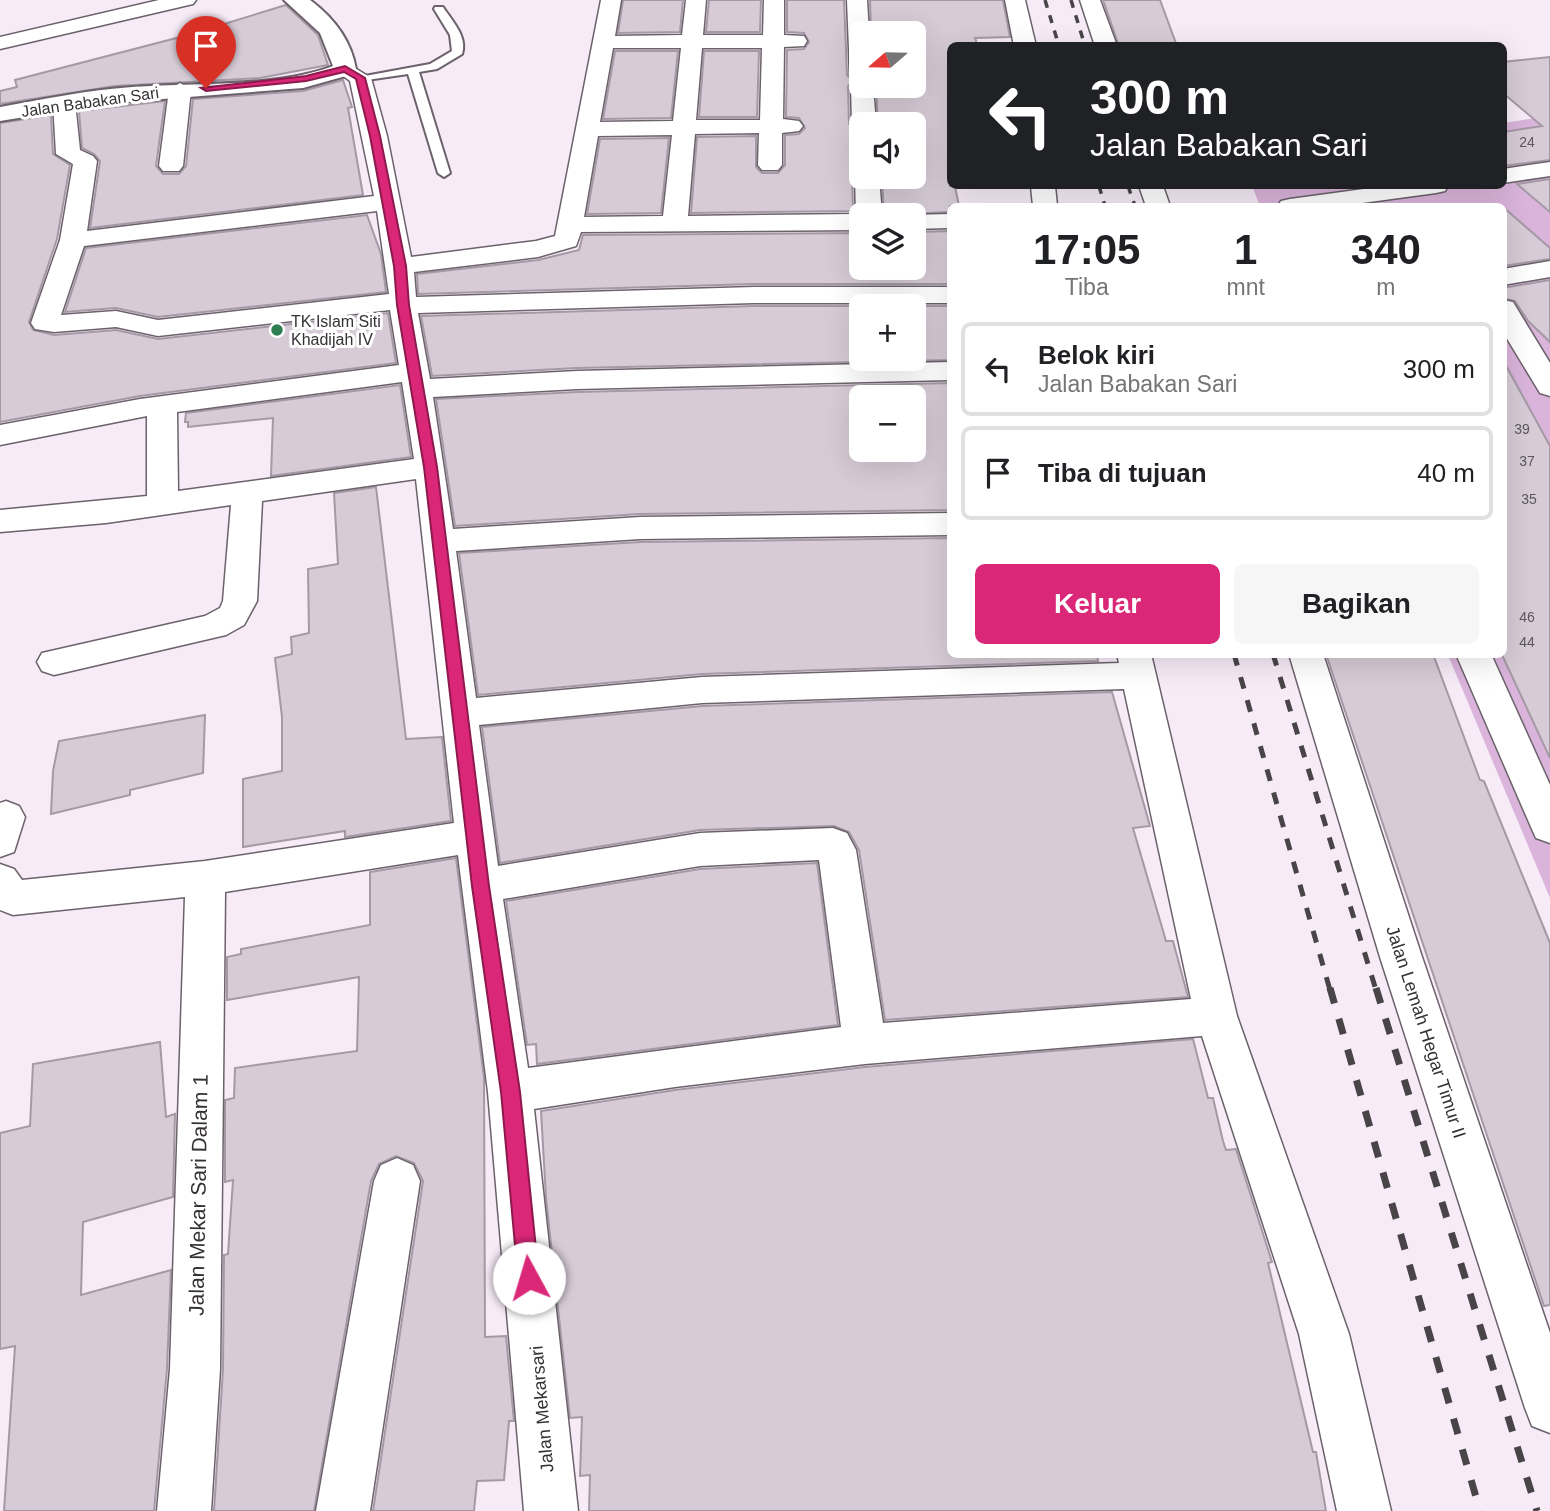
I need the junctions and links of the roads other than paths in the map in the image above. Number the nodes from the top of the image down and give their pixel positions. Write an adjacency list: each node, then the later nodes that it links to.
1 (186, 0): 16 (street)
2 (611, 0): 11 (street)
3 (696, 0): 12 (street)
4 (774, 0): 13 (street)
5 (857, 0): 10 (street)
6 (1015, 0): 14 (street)
7 (1090, 0): 15 (street)
8 (304, 5): 18 (street)
9 (439, 9): 17 (lane)
10 (858, 21)
11 (605, 42): 12 (street); 24 (street)
12 (690, 42): 13 (street); 23 (street)
13 (785, 42): 22 (street)
14 (1024, 42)
15 (1105, 42)
16 (0, 43)
17 (413, 70): 18 (lane); 28 (lane)
18 (353, 73): 19 (street, Jalan Babakan Sari); 31 (street, Jalan Mekarsari)
19 (180, 90): 20 (street, Jalan Babakan Sari); 26 (street)
20 (64, 102): 21 (street, Jalan Babakan Sari); 38 (street)
21 (0, 114)
22 (780, 126): 23 (street); 25 (street)
23 (684, 128): 24 (street); 36 (street)
24 (588, 129): 37 (street)
25 (770, 165)
26 (171, 166)
27 (1550, 169): 29 (street)
28 (444, 173)
29 (1507, 175)
30 (1412, 189): 32 (street)
31 (388, 202): 38 (street); 41 (street, Jalan Mekarsari)
32 (1311, 203)
33 (947, 221): 35 (street)
34 (849, 222): 36 (street)
35 (926, 222)
36 (675, 224): 37 (street)
37 (573, 225): 41 (street)
38 (73, 240): 41 (street)
39 (1550, 269): 40 (street)
40 (1507, 275)
41 (402, 290): 42 (street); 45 (street, Jalan Mekarsari)
42 (947, 295)
43 (1507, 315): 46 (street)
44 (947, 370): 45 (street)
45 (416, 381): 47 (street); 49 (street, Jalan Mekarsari)
46 (1550, 387)
47 (162, 404): 48 (street); 51 (street)
48 (0, 435)
49 (430, 467): 50 (street); 54 (street, Jalan Mekarsari)
50 (247, 494): 51 (street); 57 (street)
51 (163, 505): 52 (street)
52 (0, 521)
53 (947, 524): 54 (street)
54 (440, 541): 59 (street, Jalan Mekarsari)
55 (1307, 658): 69 (street, Jalan Lemah Hegar Timur II)
56 (1475, 658): 60 (street)
57 (54, 662)
58 (1136, 665): 59 (street); 65 (street)
59 (461, 713): 61 (street, Jalan Mekarsari)
60 (1550, 827)
61 (475, 836): 62 (street); 64 (street, Jalan Mekarsari)
62 (205, 878): 63 (street); 70 (street, Jalan Mekar Sari Dalam 1)
63 (0, 881)
64 (481, 886): 66 (street); 67 (street, Jalan Mekarsari)
65 (1216, 1016): 66 (street); 73 (street)
66 (865, 1044): 67 (street)
67 (510, 1092): 72 (street, Jalan Mekarsari)
68 (397, 1181): 71 (street)
69 (1550, 1408)
70 (184, 1511)
71 (343, 1511)
72 (551, 1511)
73 (1364, 1511)

